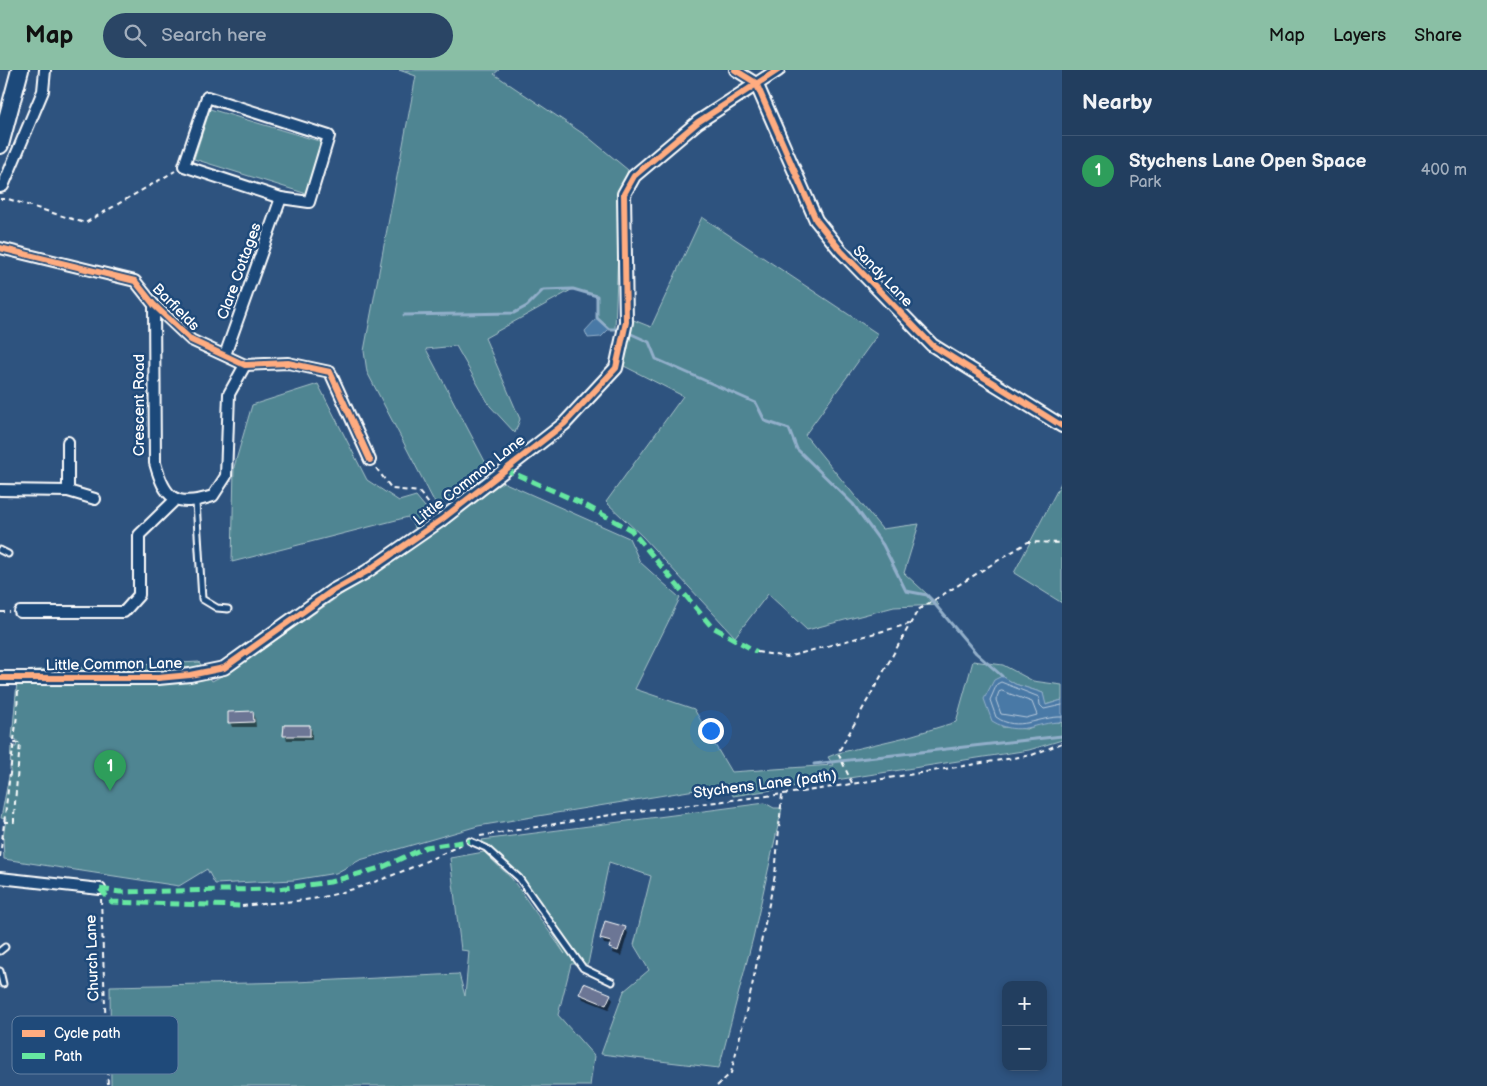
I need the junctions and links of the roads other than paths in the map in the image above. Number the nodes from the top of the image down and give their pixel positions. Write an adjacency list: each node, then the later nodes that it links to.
1 (20, 70): 6 (main road)
2 (45, 70): 7 (street)
3 (735, 70): 5 (street)
4 (778, 70): 5 (street, Little Common Lane)
5 (756, 83): 13 (street, Sandy Lane); 25 (street, Little Common Lane)
6 (0, 145)
7 (0, 187)
8 (281, 198): 8 (street); 11 (street, Clare Cottages)
9 (0, 248): 10 (street, Barfields)
10 (154, 305): 11 (street, Barfields); 19 (street, Crescent Road)
11 (225, 355): 12 (street, Barfields)
12 (245, 365): 15 (street, Barfields); 20 (street)
13 (1062, 426)
14 (68, 442): 17 (street)
15 (370, 460)
16 (0, 490): 17 (street)
17 (68, 492): 18 (street)
18 (95, 499)
19 (176, 499): 20 (street); 24 (street)
20 (196, 502): 23 (lane)
21 (0, 550): 22 (lane)
22 (8, 554)
23 (228, 609)
24 (20, 612)
25 (0, 678)
26 (470, 841): 30 (lane)
27 (0, 878): 28 (street)
28 (100, 889)
29 (0, 971): 31 (lane)
30 (612, 982)
31 (3, 984)

